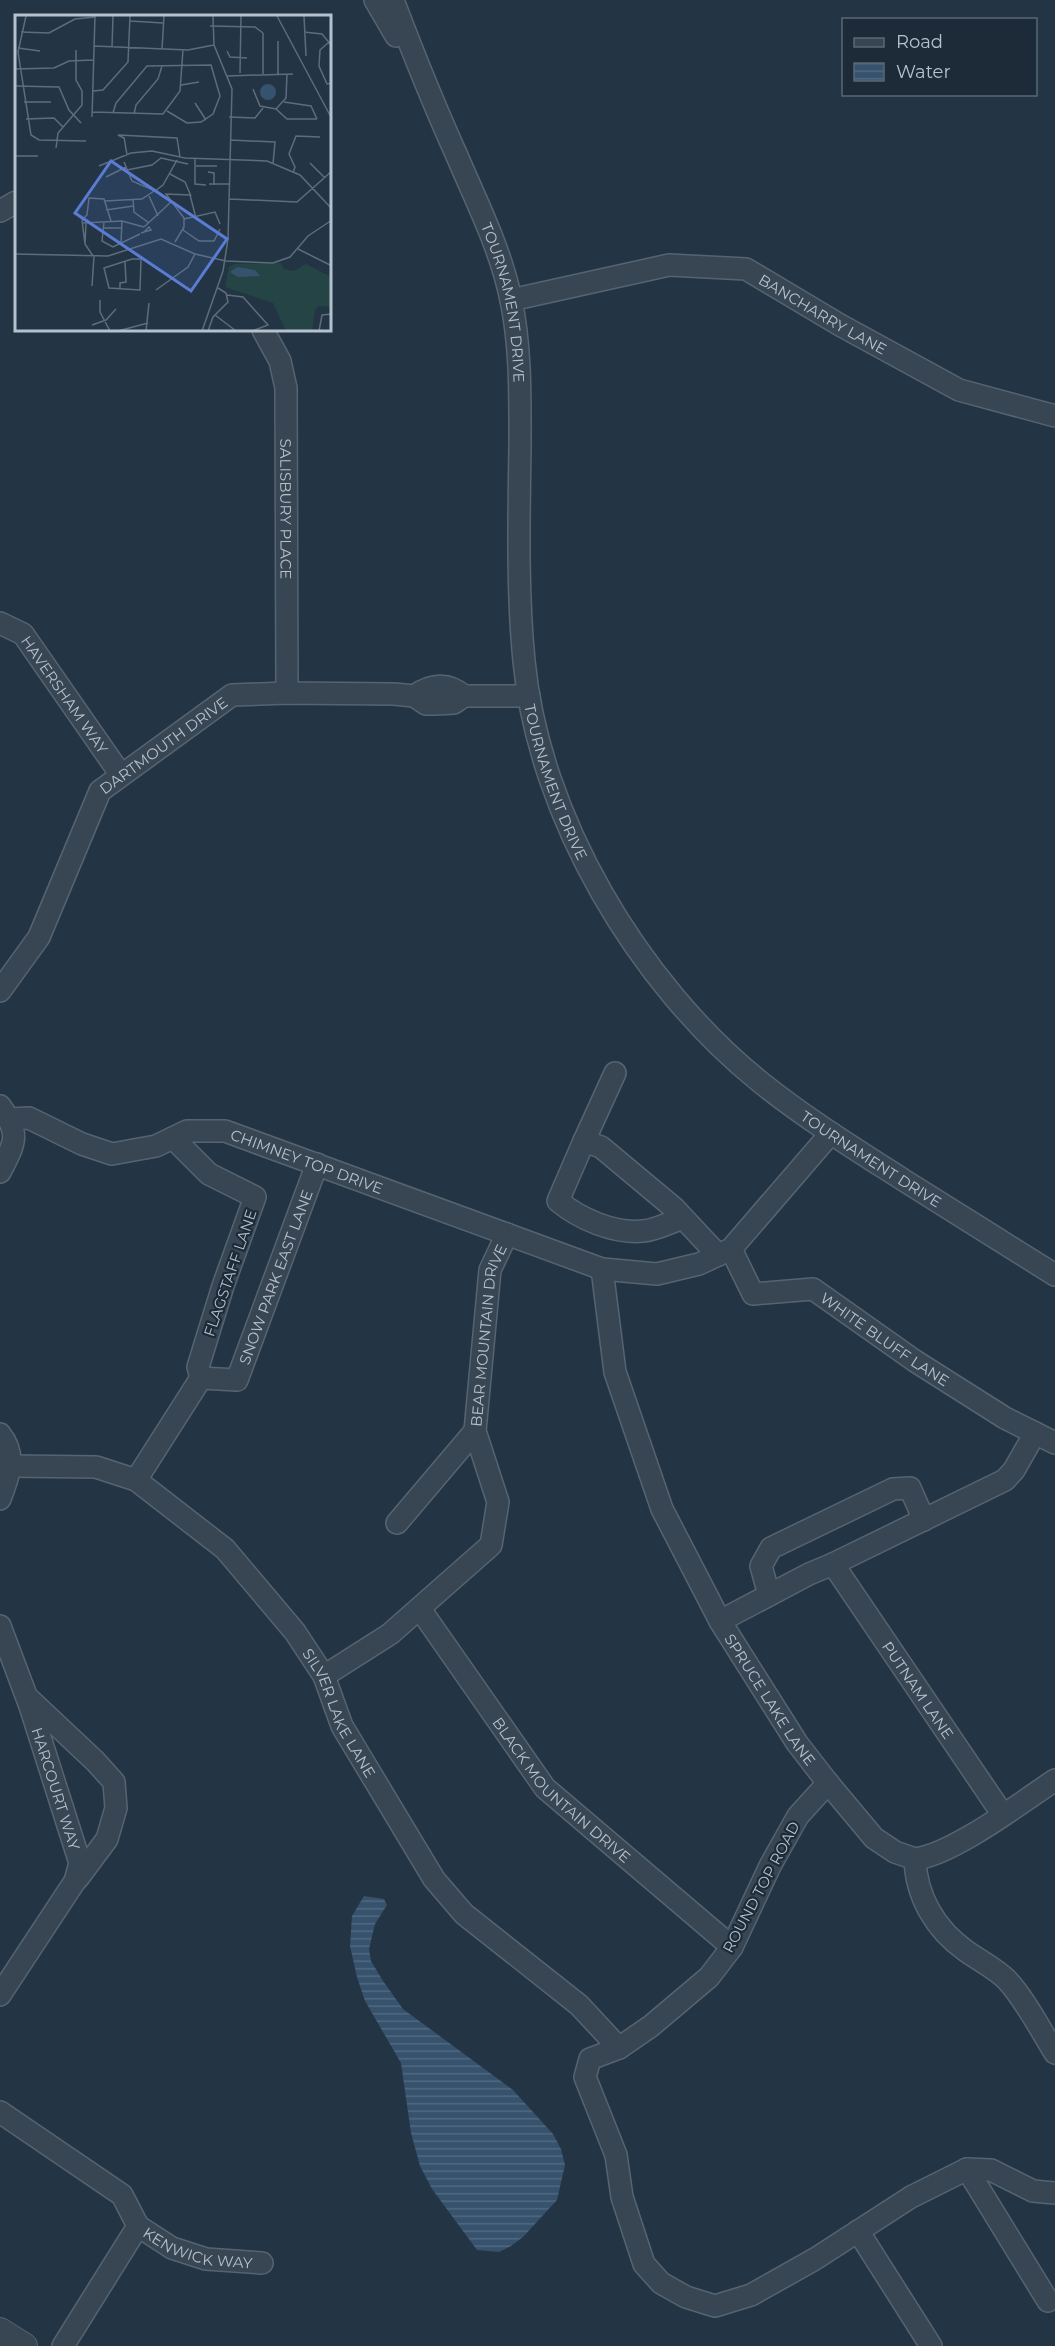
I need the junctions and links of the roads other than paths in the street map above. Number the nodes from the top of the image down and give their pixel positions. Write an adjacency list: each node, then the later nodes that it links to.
1 (375, 0): 3 (street, TOURNAMENT DRIVE)
2 (393, 0): 3 (street, TOURNAMENT DRIVE)
3 (424, 83): 6 (street, TOURNAMENT DRIVE)
4 (15, 203): 5 (street)
5 (0, 211)
6 (511, 300): 8 (street, BANCHARRY LANE); 11 (street, TOURNAMENT DRIVE)
7 (264, 332): 10 (street, SALISBURY PLACE)
8 (1055, 416)
9 (0, 623): 12 (street, HAVERSHAM WAY)
10 (287, 693): 11 (street, DARTMOUTH DRIVE); 12 (street, DARTMOUTH DRIVE)
11 (529, 696): 16 (street, TOURNAMENT DRIVE)
12 (121, 775): 13 (street, DARTMOUTH DRIVE)
13 (0, 991)
14 (615, 1073): 18 (street)
15 (5, 1112): 17 (street, CHIMNEY TOP DRIVE); 20 (street)
16 (831, 1133): 23 (street); 25 (street, TOURNAMENT DRIVE)
17 (173, 1138): 19 (street, CHIMNEY TOP DRIVE); 26 (street, FLAGSTAFF LANE)
18 (584, 1141): 21 (street); 21 (street)
19 (317, 1164): 22 (street, CHIMNEY TOP DRIVE); 26 (street, SNOW PARK EAST LANE)
20 (0, 1172)
21 (683, 1218): 23 (street)
22 (507, 1234): 24 (street, CHIMNEY TOP DRIVE); 27 (street, BEAR MOUNTAIN DRIVE)
23 (725, 1252): 24 (street, CHIMNEY TOP DRIVE); 28 (street, WHITE BLUFF LANE)
24 (602, 1269): 39 (street, SPRUCE LAKE LANE)
25 (1055, 1275)
26 (201, 1378): 32 (street)
27 (476, 1431): 35 (street); 38 (street, BEAR MOUNTAIN DRIVE)
28 (1035, 1433): 30 (street, WHITE BLUFF LANE); 34 (street)
29 (0, 1434): 31 (street)
30 (1055, 1443)
31 (10, 1466): 32 (street, SILVER LAKE LANE); 33 (street)
32 (136, 1480): 41 (street, SILVER LAKE LANE)
33 (0, 1499)
34 (924, 1520): 36 (street); 37 (street)
35 (397, 1523)
36 (833, 1564): 37 (street); 45 (street, PUTNAM LANE)
37 (769, 1595): 39 (street)
38 (420, 1609): 41 (street, BEAR MOUNTAIN DRIVE); 48 (street, BLACK MOUNTAIN DRIVE)
39 (720, 1621): 44 (street, SPRUCE LAKE LANE)
40 (0, 1626): 42 (street, HARCOURT WAY)
41 (324, 1676): 50 (street, SILVER LAKE LANE)
42 (26, 1696): 47 (street, HARCOURT WAY); 47 (street, HARCOURT WAY)
43 (1055, 1780): 45 (street)
44 (828, 1783): 46 (street, SPRUCE LAKE LANE); 48 (street, ROUND TOP ROAD)
45 (1003, 1815): 46 (street)
46 (915, 1859): 51 (street)
47 (75, 1881): 49 (street, HARCOURT WAY)
48 (732, 1947): 50 (street, ROUND TOP ROAD)
49 (0, 1995)
50 (619, 2048): 56 (street, ROUND TOP ROAD)
51 (1055, 2053)
52 (0, 2112): 55 (street, KENWICK WAY)
53 (968, 2169): 54 (street); 56 (street); 58 (street)
54 (1055, 2193)
55 (138, 2226): 57 (street, KENWICK WAY); 61 (street, KENWICK WAY)
56 (858, 2231): 62 (street)
57 (261, 2263)
58 (1048, 2301)
59 (0, 2331): 60 (street)
60 (24, 2346)
61 (63, 2346)
62 (931, 2346)

